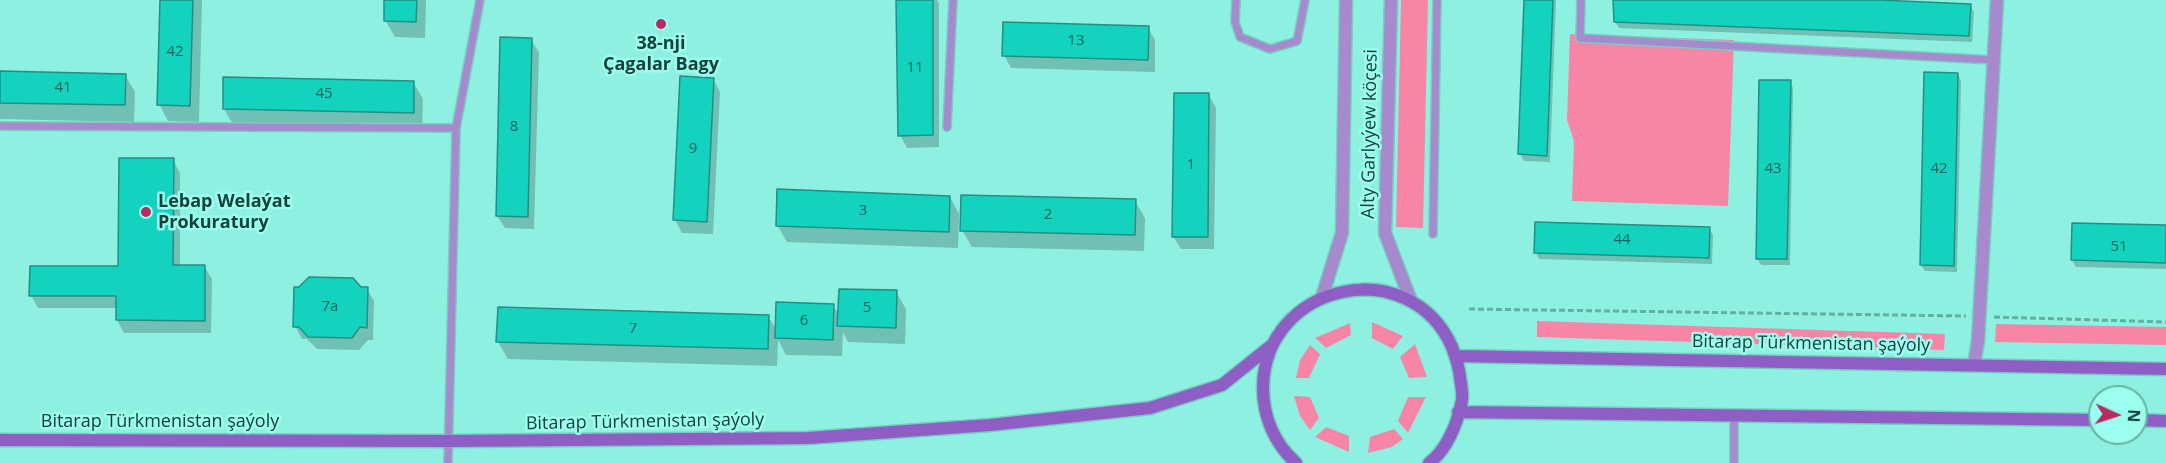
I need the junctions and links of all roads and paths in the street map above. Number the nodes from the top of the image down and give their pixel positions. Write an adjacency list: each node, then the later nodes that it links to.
1 (480, 0): 13 (lane)
2 (953, 0): 12 (lane)
3 (1236, 0): 4 (lane)
4 (1305, 0)
5 (1346, 0): 15 (street, Alty Garlyýew köçesi)
6 (1390, 0): 16 (street, Alty Garlyýew köçesi)
7 (1437, 0): 14 (lane)
8 (1581, 0): 10 (lane)
9 (1997, 0): 10 (street)
10 (1994, 60): 18 (street)
11 (0, 126): 13 (lane)
12 (947, 127)
13 (456, 128): 30 (lane)
14 (1433, 234)
15 (1322, 297): 16 (main road); 20 (main road)
16 (1411, 301): 21 (main road)
17 (1468, 309): 18 (path)
18 (1979, 316): 19 (path); 22 (street)
19 (2166, 322)
20 (1272, 345): 30 (main road, Bitarap Türkmenistan şaýoly); 32 (main road)
21 (1456, 356): 22 (main road, Bitarap Türkmenistan şaýoly); 24 (main road)
22 (1974, 365): 23 (main road, Bitarap Türkmenistan şaýoly)
23 (2166, 369)
24 (1458, 412): 25 (main road); 33 (main road)
25 (1734, 415): 26 (main road); 34 (lane)
26 (2088, 420)
27 (2148, 420): 28 (main road)
28 (2166, 421)
29 (0, 440): 30 (main road, Bitarap Türkmenistan şaýoly)
30 (449, 441): 31 (lane)
31 (448, 463)
32 (1296, 463)
33 (1429, 463)
34 (1734, 463)

